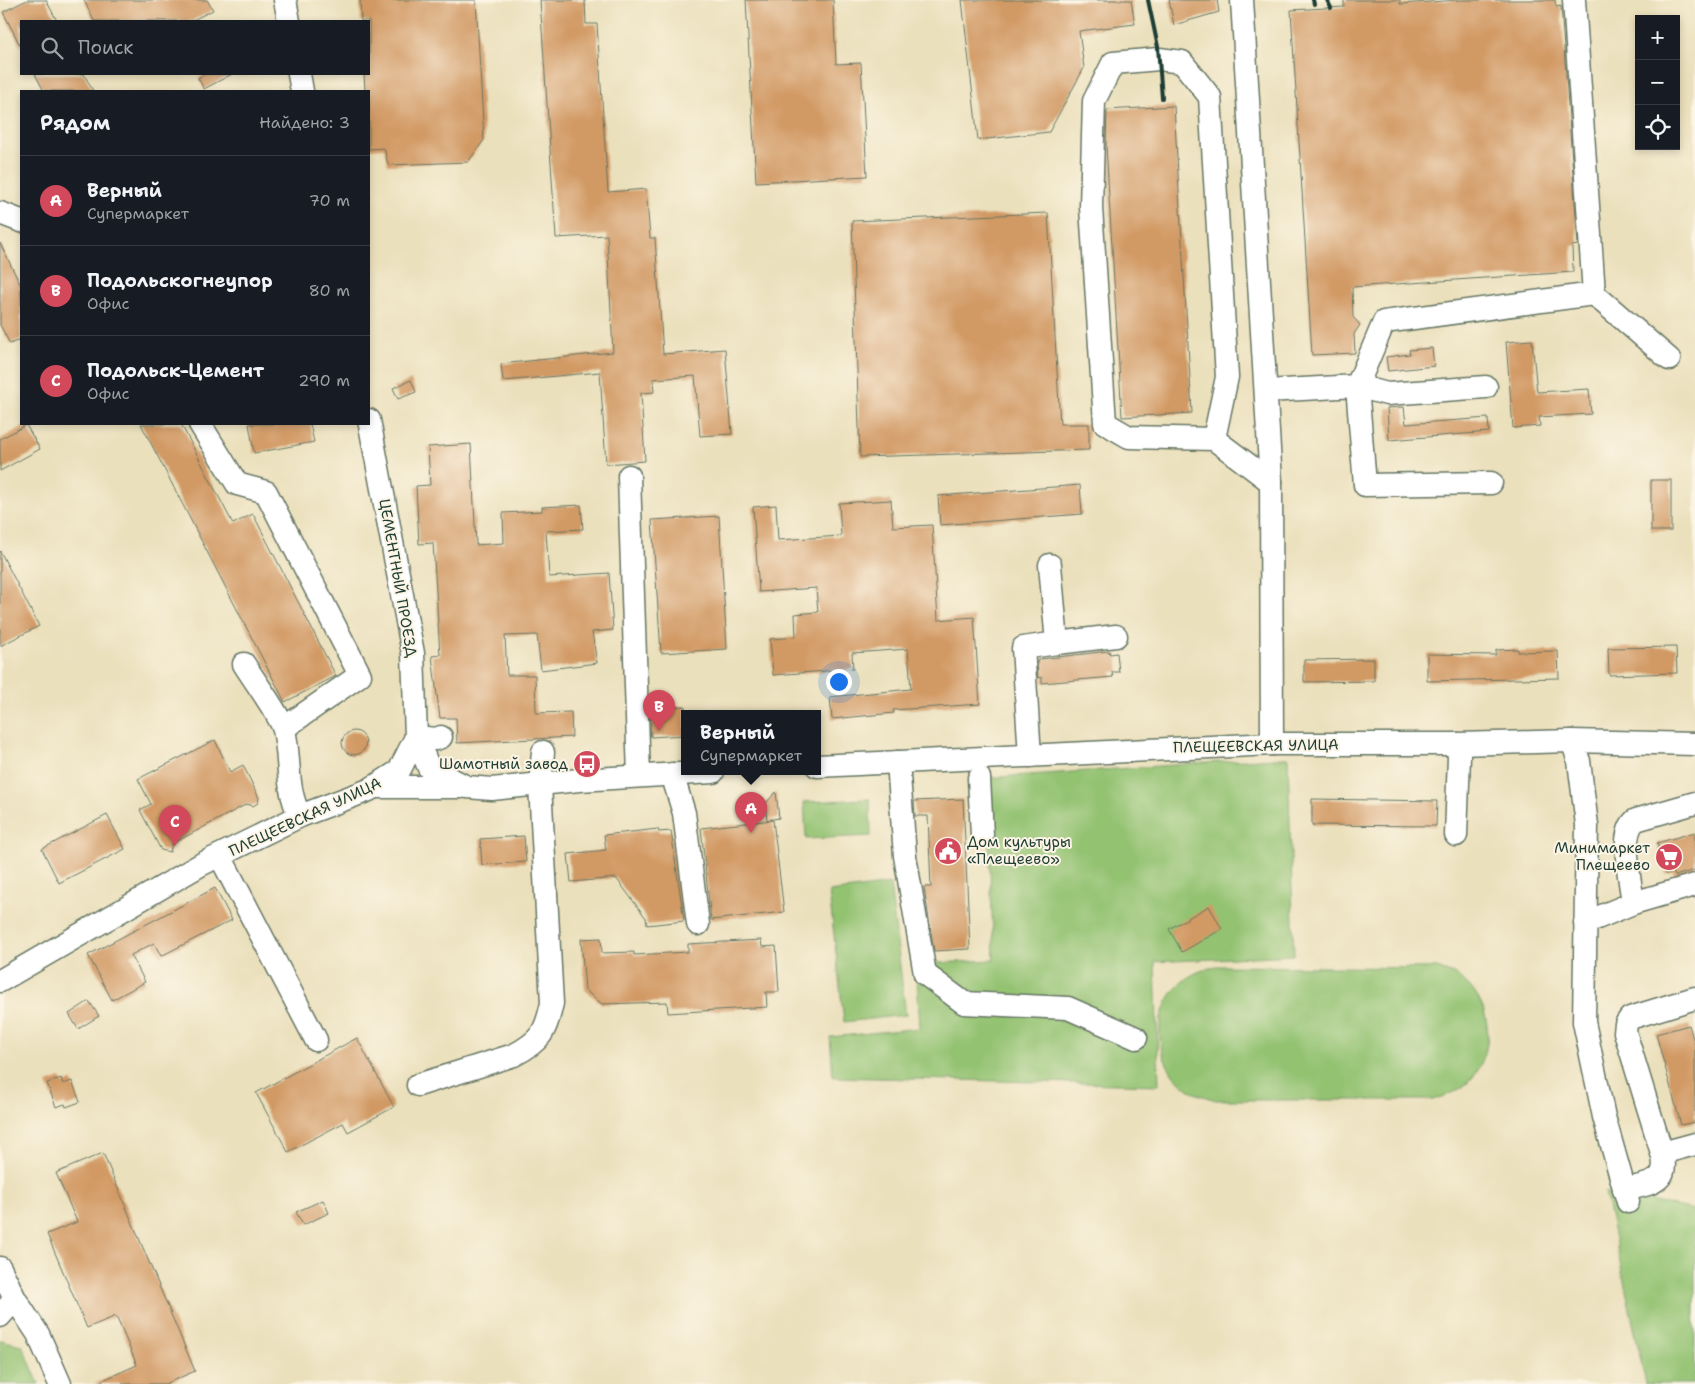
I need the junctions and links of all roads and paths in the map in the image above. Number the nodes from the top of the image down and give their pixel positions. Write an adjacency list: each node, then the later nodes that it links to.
1 (285, 0): 4 (street)
2 (1242, 0): 13 (street)
3 (1574, 0): 9 (street)
4 (289, 20)
5 (299, 75): 6 (street)
6 (302, 90)
7 (0, 213): 8 (street)
8 (20, 221)
9 (1594, 294): 10 (street); 11 (street)
10 (1668, 359)
11 (1357, 386): 12 (street); 13 (street); 19 (street)
12 (1486, 387)
13 (1266, 391): 18 (street)
14 (370, 422): 25 (street, ЦЕМЕНТНЫЙ ПРОЕЗД)
15 (201, 425): 24 (street)
16 (1214, 439): 16 (street); 18 (street)
17 (628, 476): 37 (street)
18 (1271, 482): 28 (street)
19 (1490, 483)
20 (1050, 565): 22 (street)
21 (1116, 636): 22 (street)
22 (1057, 643): 32 (street)
23 (244, 664): 24 (street)
24 (284, 728): 43 (street)
25 (416, 737): 26 (street); 40 (street, ПЛЕЩЕЕВСКАЯ УЛИЦА); 41 (street)
26 (441, 737)
27 (1572, 740): 29 (street, ПЛЕЩЕЕВСКАЯ УЛИЦА); 30 (street, ПЛЕЩЕЕВСКАЯ УЛИЦА); 49 (street)
28 (1272, 744): 29 (street, ПЛЕЩЕЕВСКАЯ УЛИЦА); 32 (street, ПЛЕЩЕЕВСКАЯ УЛИЦА)
29 (1457, 744): 45 (street)
30 (1695, 744)
31 (543, 752): 39 (street)
32 (1030, 756): 33 (street, ПЛЕЩЕЕВСКАЯ УЛИЦА)
33 (898, 762): 34 (street, ПЛЕЩЕЕВСКАЯ УЛИЦА); 53 (street)
34 (821, 766)
35 (672, 774): 36 (street); 37 (street); 50 (street)
36 (681, 774)
37 (639, 776): 39 (street)
38 (979, 778): 44 (street)
39 (540, 785): 41 (street); 55 (street)
40 (374, 787): 41 (street); 43 (street, ПЛЕЩЕЕВСКАЯ УЛИЦА)
41 (467, 787)
42 (1695, 803): 48 (street)
43 (300, 816): 46 (street, ПЛЕЩЕЕВСКАЯ УЛИЦА)
44 (982, 835)
45 (1456, 835)
46 (220, 856): 51 (street, ПЛЕЩЕЕВСКАЯ УЛИЦА); 54 (street)
47 (1695, 885): 48 (street)
48 (1633, 903): 49 (street)
49 (1585, 923): 57 (street)
50 (698, 924)
51 (0, 981)
52 (1695, 998): 57 (street)
53 (1136, 1038)
54 (316, 1040)
55 (418, 1085)
56 (1695, 1144): 57 (street)
57 (1662, 1153)
58 (0, 1268): 59 (street)
59 (15, 1299): 60 (street); 61 (street)
60 (0, 1316)
61 (60, 1384)

